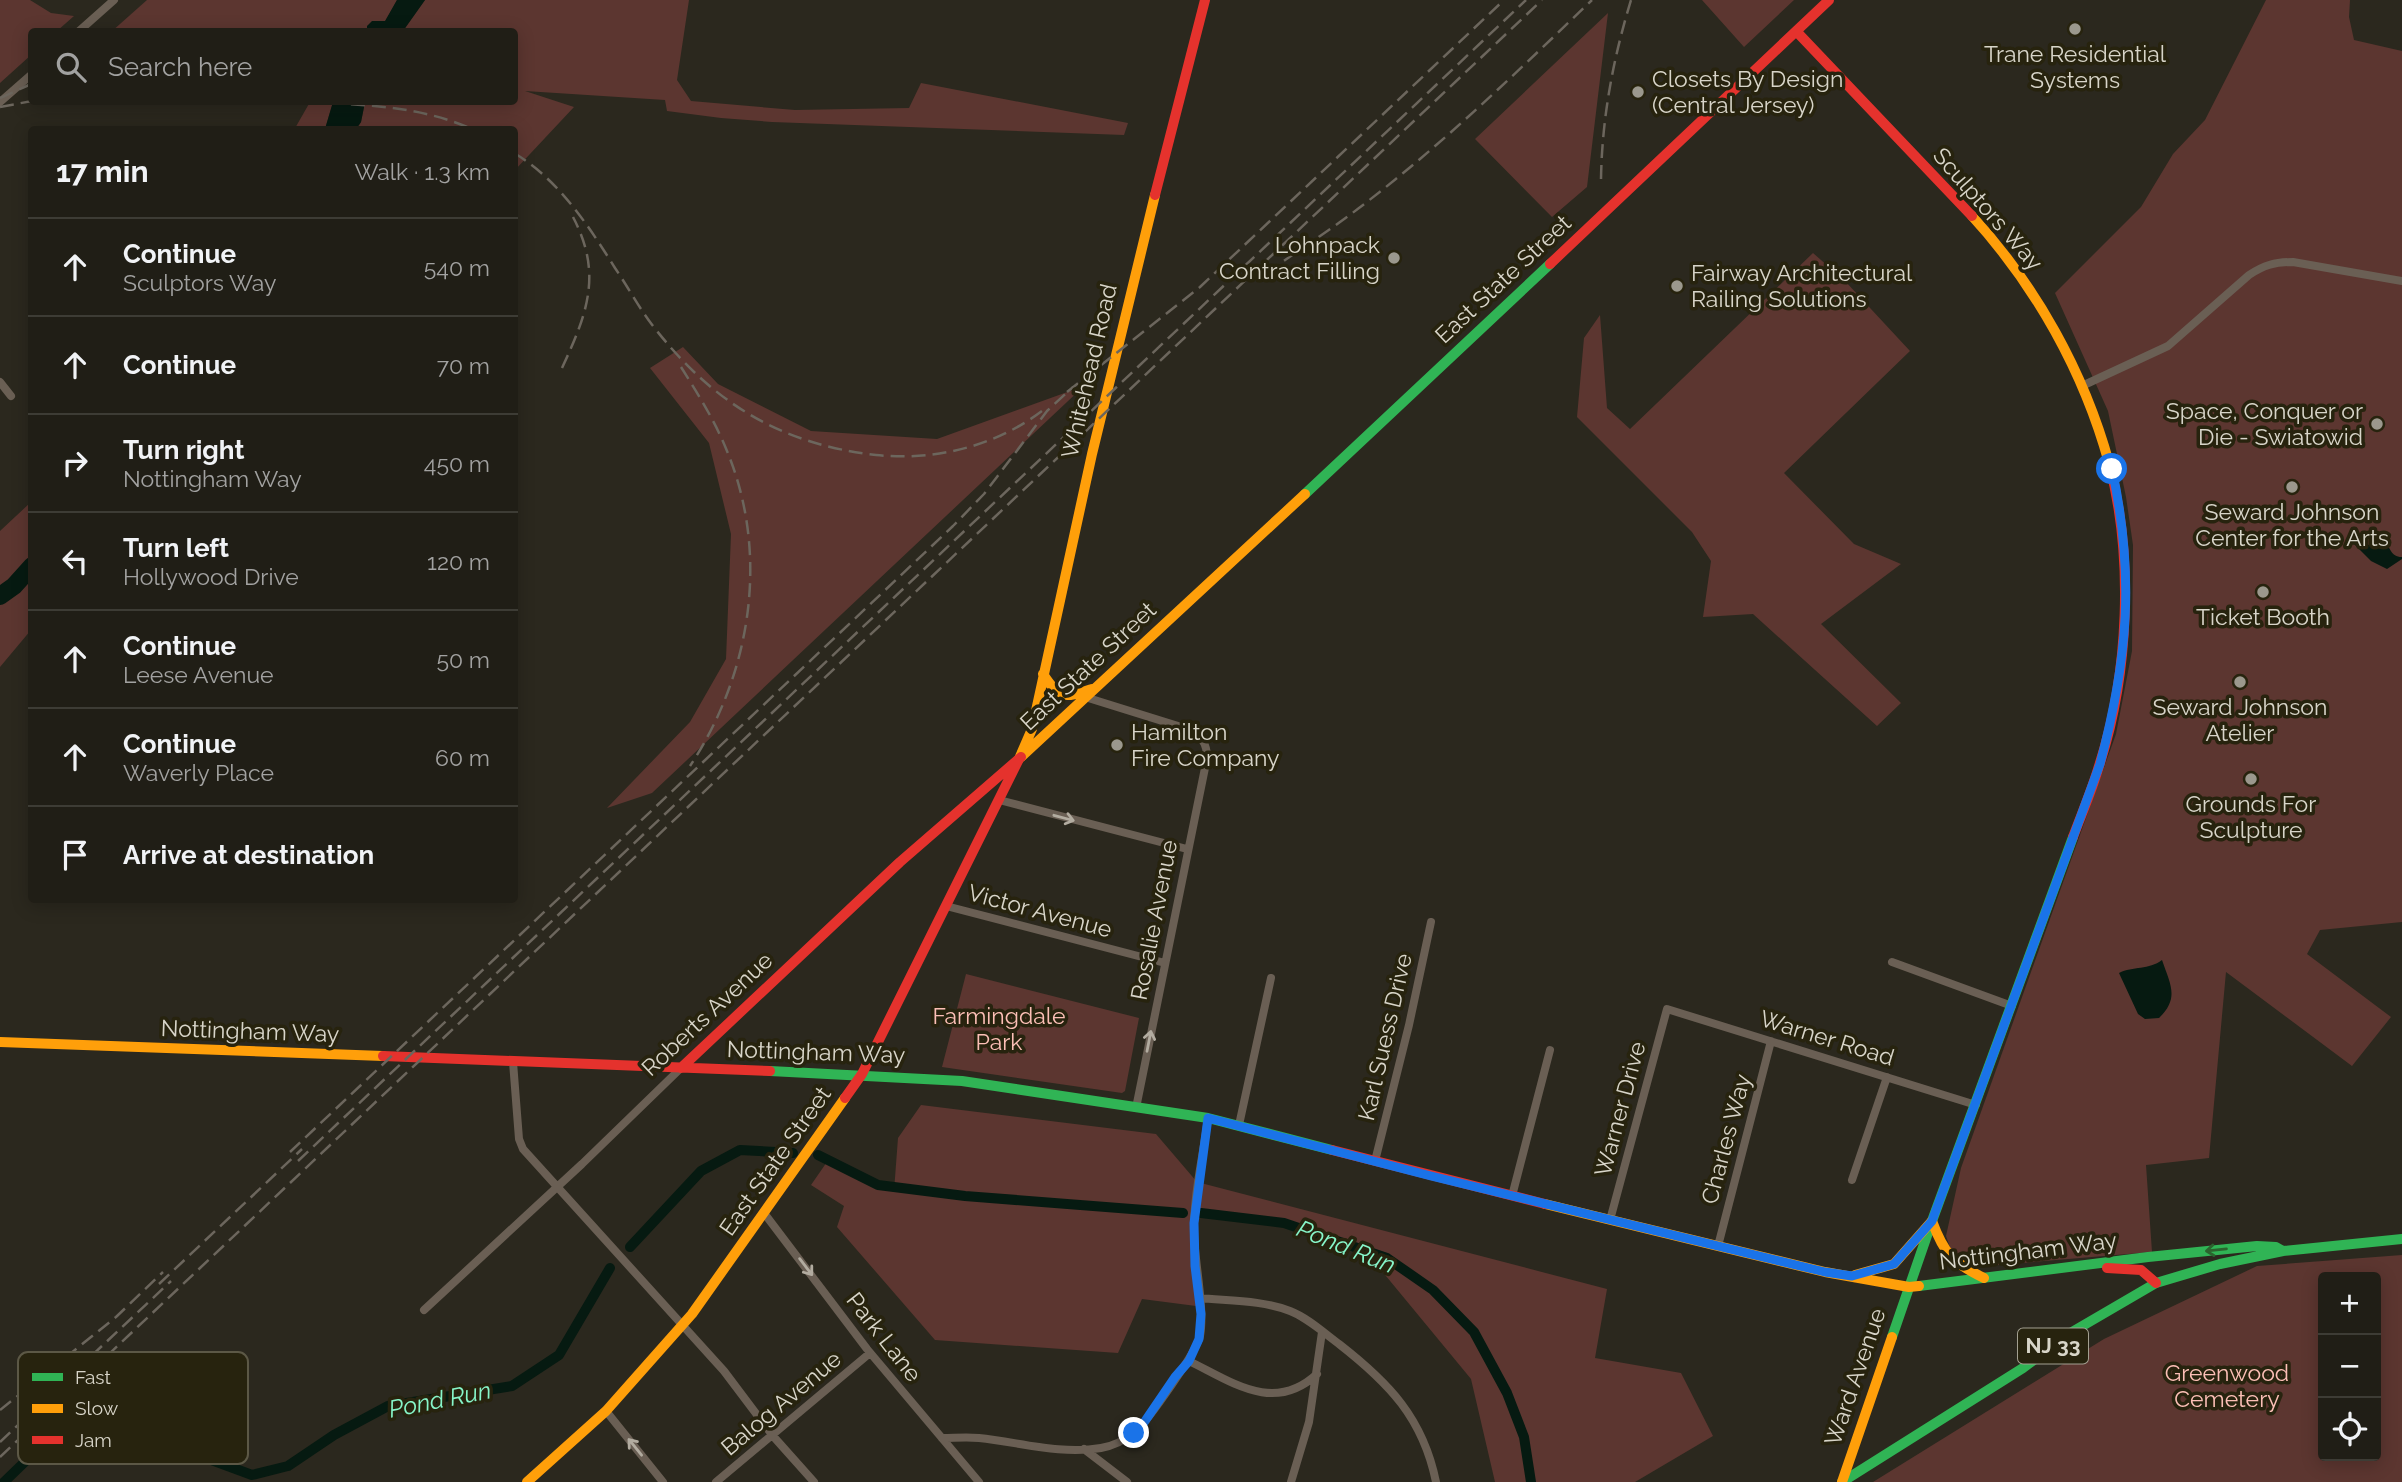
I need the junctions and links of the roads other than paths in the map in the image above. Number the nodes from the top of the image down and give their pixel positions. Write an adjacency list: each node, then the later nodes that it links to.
1 (114, 0): 4 (street)
2 (1205, 0): 12 (street, Whitehead Road)
3 (1829, 0): 5 (street, East State Street)
4 (82, 28)
5 (1796, 31): 10 (street, Sculptors Way); 13 (street, East State Street)
6 (28, 78): 7 (street)
7 (0, 102)
8 (2402, 281): 10 (street)
9 (0, 382): 11 (street)
10 (2084, 385): 23 (street, Sculptors Way)
11 (0, 398)
12 (1043, 674): 13 (street); 15 (street, Whitehead Road)
13 (1095, 688): 14 (street, East State Street)
14 (1086, 697): 15 (street, East State Street); 17 (street, Rosalie Avenue)
15 (1022, 754): 16 (street, East State Street); 29 (street, Roberts Avenue)
16 (999, 800): 17 (street, one-way to 17); 18 (street, East State Street)
17 (1187, 849): 21 (street, Rosalie Avenue)
18 (946, 905): 21 (street, Victor Avenue); 30 (street, East State Street)
19 (1431, 922): 36 (street, Karl Suess Drive)
20 (1892, 962): 23 (street)
21 (1165, 963): 33 (street, Rosalie Avenue, one-way to 21)
22 (1272, 978): 35 (street)
23 (2012, 1006): 32 (street, Sculptors Way)
24 (1667, 1009): 25 (street, Warner Road); 41 (street, Warner Drive)
25 (1771, 1041): 31 (street, Warner Road); 44 (street, Charles Way)
26 (0, 1042): 28 (street, Nottingham Way)
27 (1550, 1050): 39 (street)
28 (513, 1062): 29 (street, Nottingham Way); 38 (street)
29 (681, 1068): 30 (street, Nottingham Way); 38 (street, Roberts Avenue)
30 (862, 1074): 33 (street, Nottingham Way); 40 (street, East State Street)
31 (1887, 1077): 32 (street, Warner Road); 37 (street)
32 (1976, 1105): 42 (street, Sculptors Way)
33 (1136, 1108): 34 (street, Nottingham Way)
34 (1208, 1118): 35 (street, Nottingham Way); 51 (street)
35 (1239, 1125): 36 (street, Nottingham Way)
36 (1375, 1161): 39 (street, Nottingham Way)
37 (1852, 1180)
38 (557, 1187): 52 (street, Roberts Avenue); 53 (street)
39 (1512, 1196): 41 (street, Nottingham Way)
40 (764, 1213): 53 (street, East State Street); 55 (street, Park Lane, one-way to 55)
41 (1610, 1220): 44 (street, Nottingham Way)
42 (1932, 1221): 47 (street); 48 (street); 50 (street, Sculptors Way)
43 (2402, 1239): 45 (street, Nottingham Way / NJ 33)
44 (1718, 1246): 47 (street, Nottingham Way)
45 (2283, 1251): 46 (street, Nottingham Way, one-way to 46); 49 (street, NJ 33)
46 (2072, 1268): 48 (street, Nottingham Way); 49 (street)
47 (1852, 1276): 50 (street, Nottingham Way)
48 (1984, 1278): 50 (street, Nottingham Way)
49 (2156, 1283): 70 (street, NJ 33)
50 (1909, 1287): 70 (street, Ward Avenue)
51 (1199, 1298): 54 (street); 56 (street)
52 (424, 1310)
53 (683, 1325): 58 (street, East State Street); 59 (street)
54 (1322, 1332): 57 (street); 69 (street)
55 (870, 1353): 59 (street, Balog Avenue); 60 (street, Park Lane)
56 (1189, 1361): 57 (street); 61 (street)
57 (1318, 1373): 68 (street)
58 (606, 1411): 62 (street, East State Street); 63 (street, one-way to 58)
59 (773, 1436): 64 (street, Balog Avenue); 65 (street)
60 (942, 1438): 61 (street); 66 (street, Park Lane)
61 (1084, 1449): 67 (street)
62 (527, 1482)
63 (663, 1482)
64 (716, 1482)
65 (814, 1482)
66 (979, 1482)
67 (1127, 1482)
68 (1291, 1482)
69 (1436, 1482)
70 (1842, 1482)

